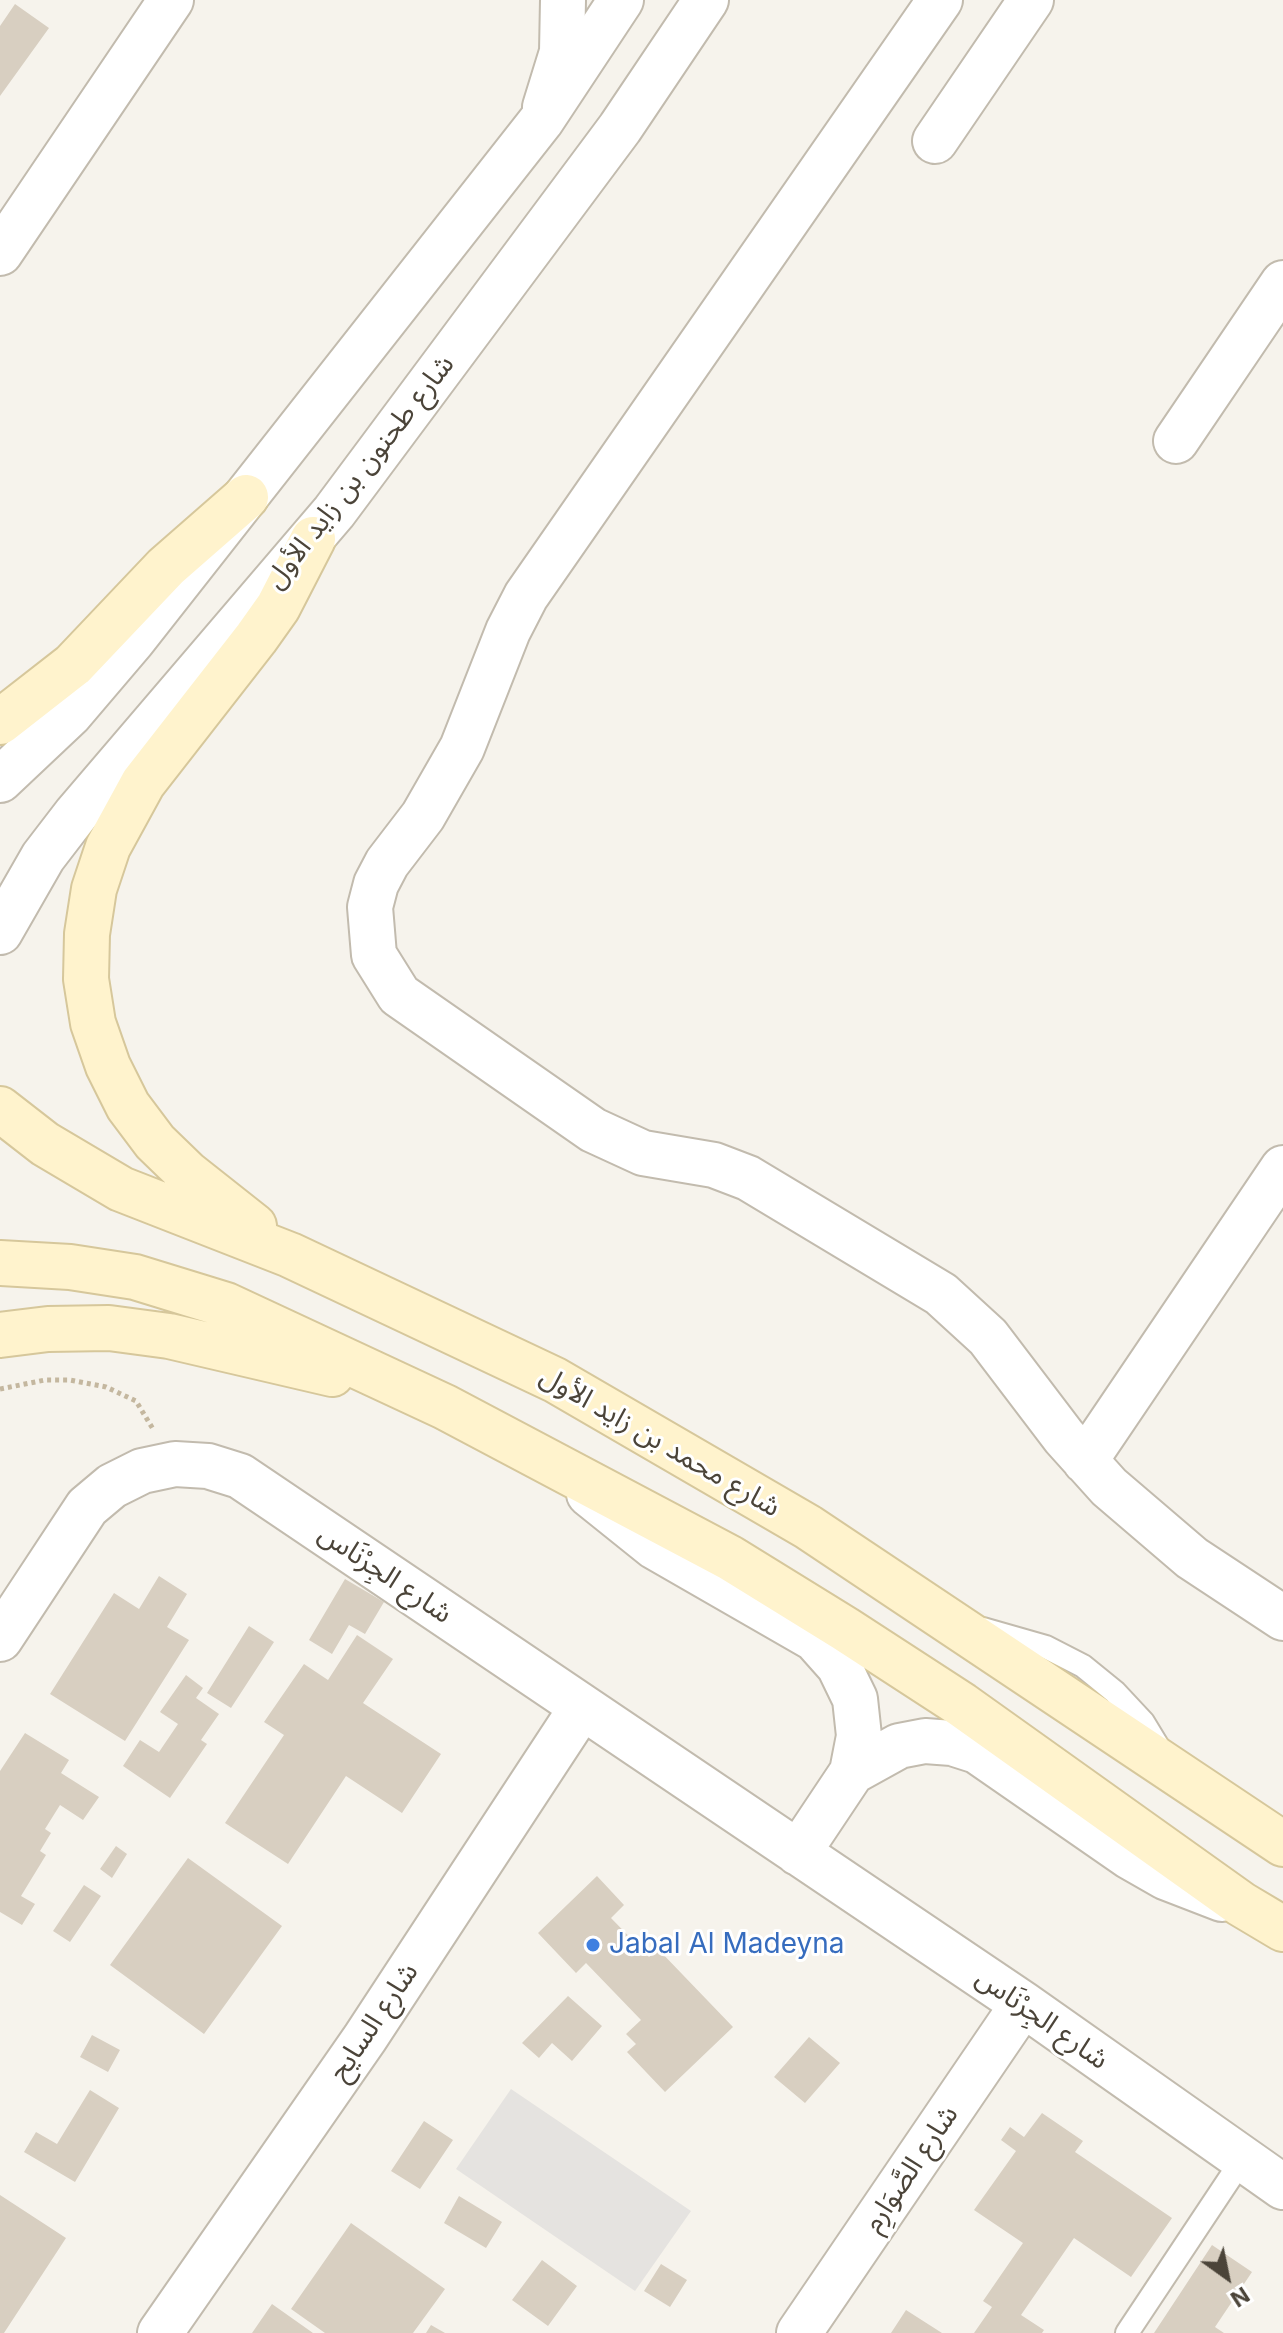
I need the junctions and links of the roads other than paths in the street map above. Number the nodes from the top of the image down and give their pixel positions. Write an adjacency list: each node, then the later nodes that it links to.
1 (171, 0): 9 (street)
2 (563, 0): 7 (street)
3 (621, 0): 7 (street)
4 (706, 0): 13 (street, شارع طحنون بن زايد الأول)
5 (940, 0): 23 (street)
6 (1031, 0): 8 (street)
7 (541, 121): 12 (street)
8 (935, 141)
9 (0, 253)
10 (1283, 283): 11 (street)
11 (1176, 441)
12 (246, 497): 14 (main road); 15 (street)
13 (313, 539): 16 (street, شارع طحنون بن زايد الأول); 19 (main road)
14 (0, 722)
15 (0, 780)
16 (0, 932)
17 (0, 1109): 19 (main road, شارع محمد بن زايد الأول)
18 (1283, 1168): 23 (street)
19 (290, 1255): 29 (main road, شارع محمد بن زايد الأول)
20 (0, 1263): 22 (main road)
21 (0, 1335): 22 (main road)
22 (419, 1394): 24 (main road)
23 (1085, 1461): 25 (street)
24 (572, 1476): 28 (street); 31 (main road)
25 (1283, 1618)
26 (0, 1639): 27 (street, شارع الجِرْنَاس)
27 (582, 1707): 30 (street, شارع الجِرْنَاس); 36 (street, شارع السايح)
28 (852, 1772): 30 (street); 31 (street)
29 (1283, 1844)
30 (798, 1853): 33 (street, شارع الجِرْنَاس)
31 (1241, 1904): 32 (main road)
32 (1283, 1929)
33 (1023, 2004): 34 (street, شارع الجِرْنَاس); 37 (street, شارع الصَّوَارِم)
34 (1242, 2160): 35 (street, شارع الجِرْنَاس); 38 (lane)
35 (1283, 2187)
36 (160, 2333)
37 (799, 2333)
38 (1127, 2333)

